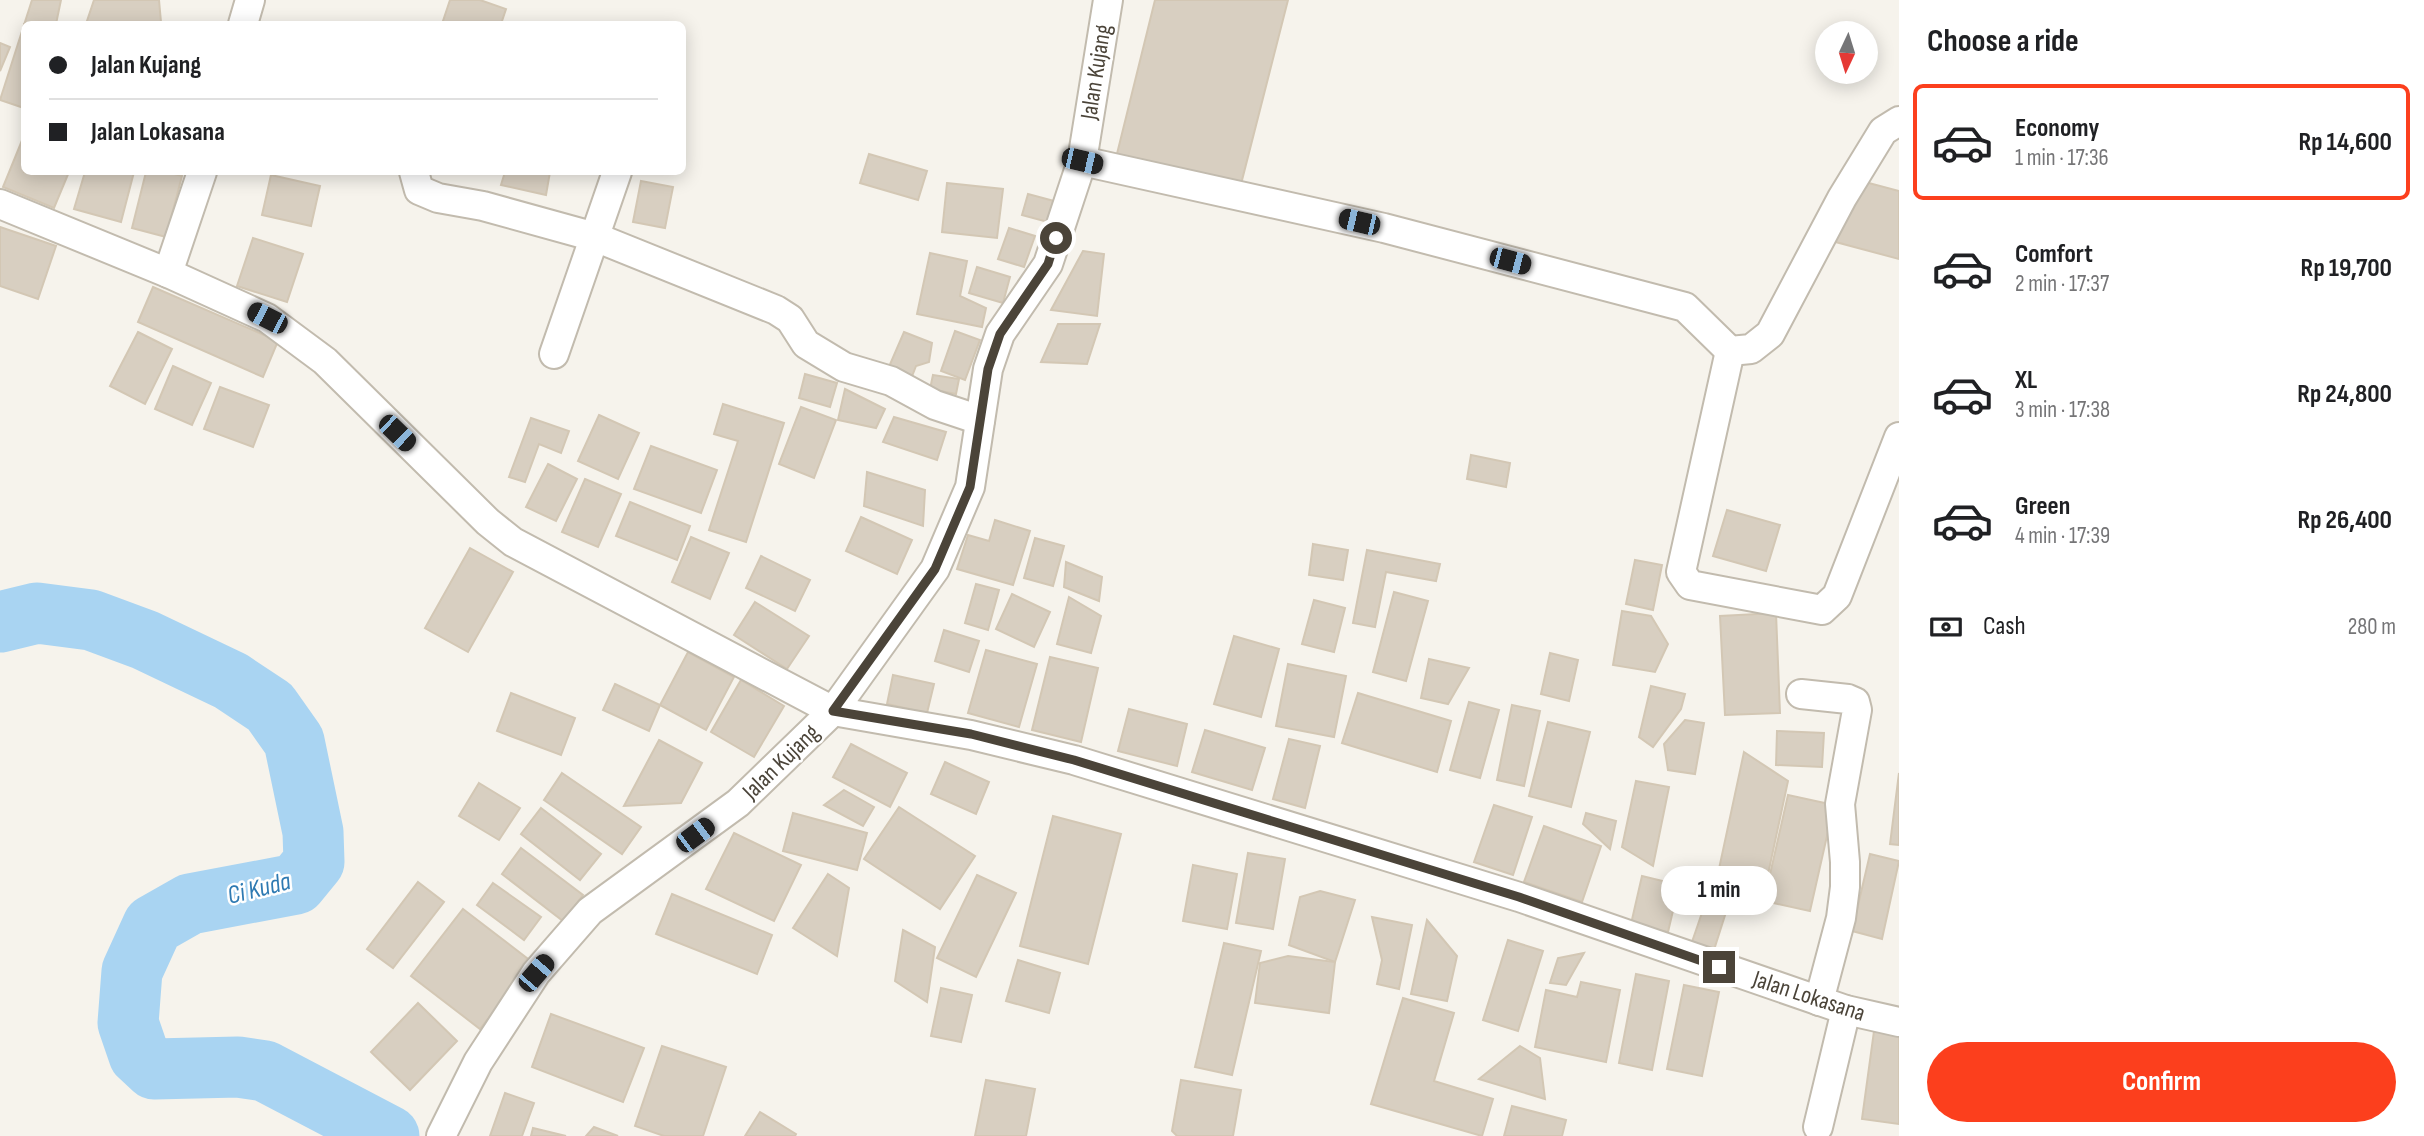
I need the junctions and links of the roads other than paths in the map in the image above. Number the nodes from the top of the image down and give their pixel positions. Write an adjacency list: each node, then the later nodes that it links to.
1 (250, 0): 3 (street)
2 (1108, 0): 5 (street, Jalan Kujang)
3 (244, 21)
4 (1899, 121): 12 (street)
5 (1082, 161): 12 (street); 14 (street, Jalan Kujang)
6 (201, 175): 11 (street)
7 (415, 175): 10 (street)
8 (616, 175): 10 (street)
9 (0, 205): 11 (street, Jalan Lokasana)
10 (595, 237): 13 (street); 14 (street)
11 (167, 273): 17 (street, Jalan Lokasana)
12 (1730, 351): 15 (street)
13 (554, 354)
14 (980, 420): 17 (street, Jalan Kujang)
15 (1899, 437)
16 (1801, 694): 18 (street)
17 (833, 711): 18 (street, Jalan Lokasana); 22 (street, Jalan Kujang)
18 (1819, 1001): 19 (street, Jalan Lokasana)
19 (1846, 1010): 20 (street, Jalan Lokasana); 21 (street)
20 (1899, 1022)
21 (1818, 1127)
22 (441, 1136)

